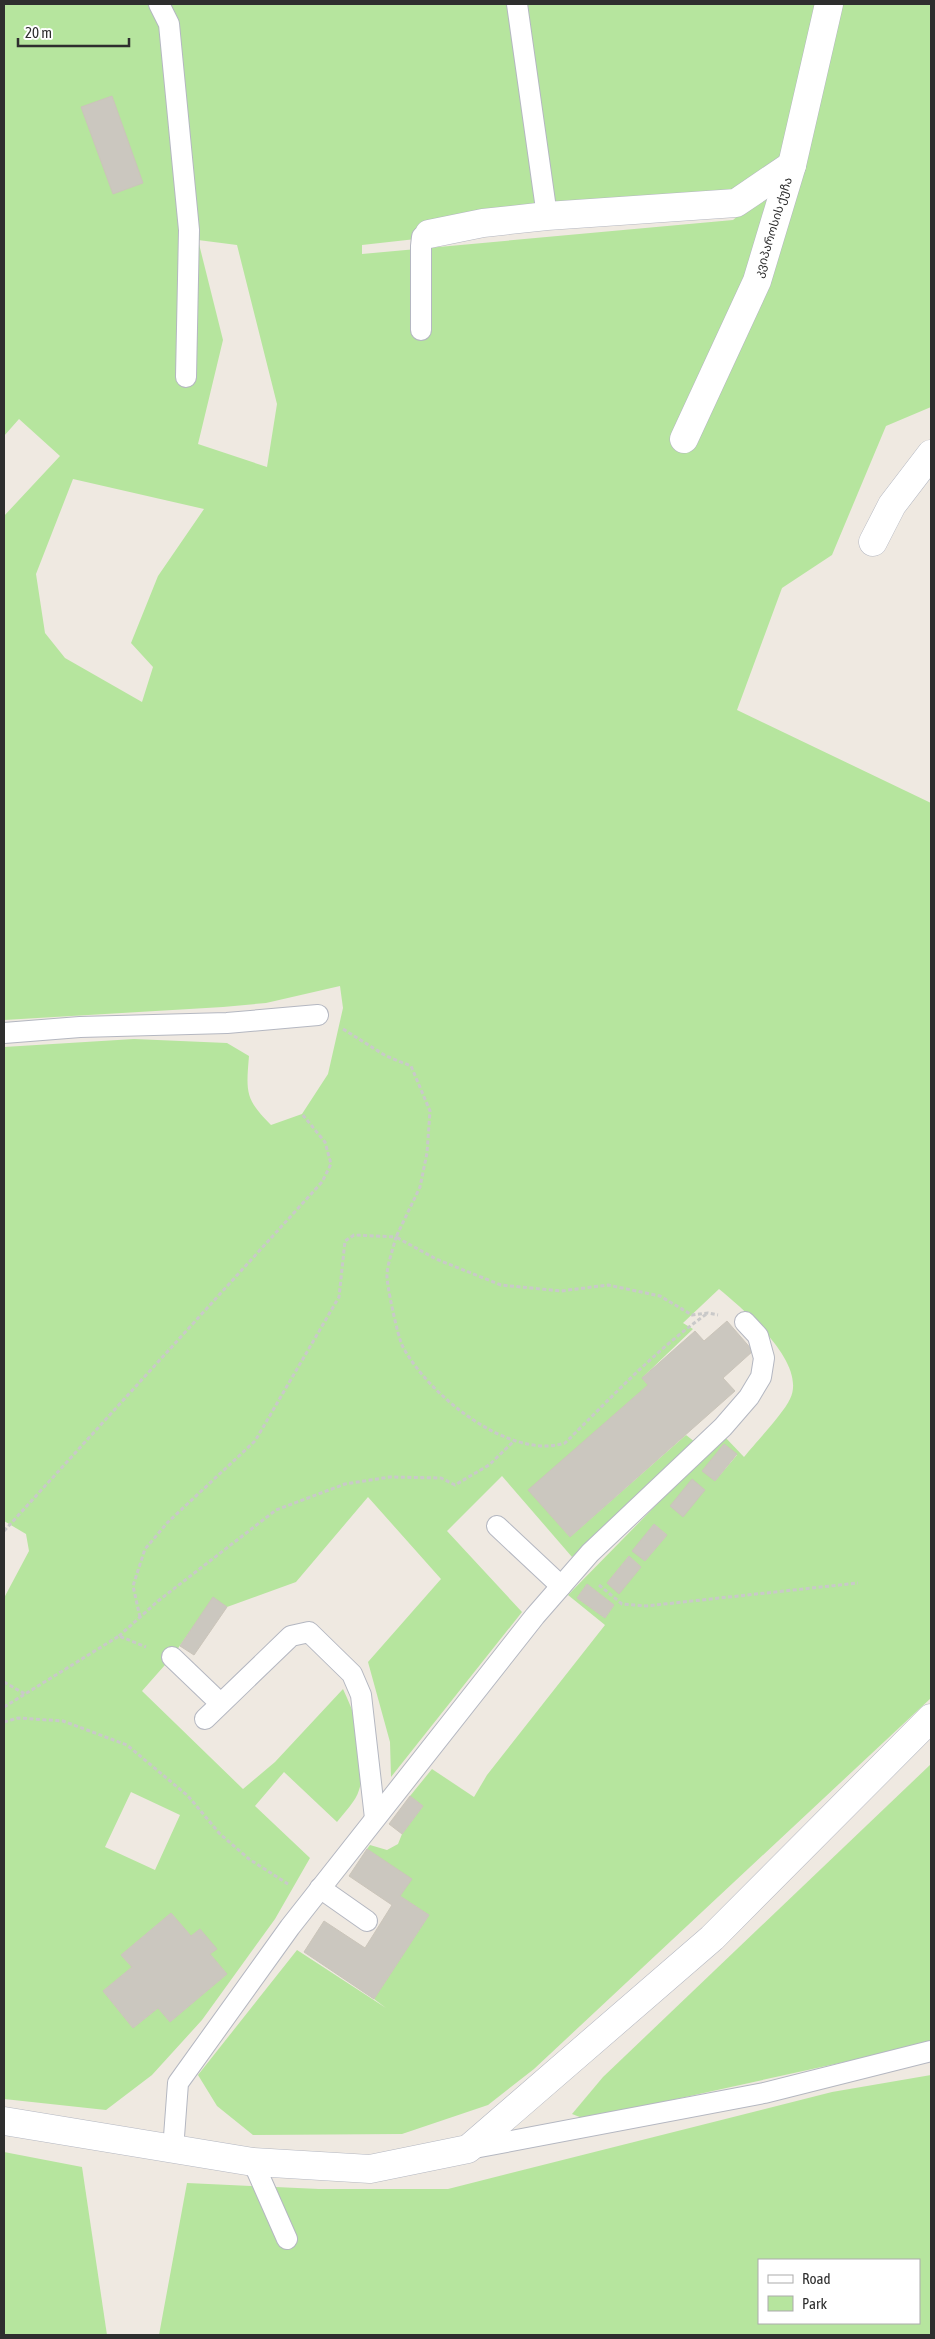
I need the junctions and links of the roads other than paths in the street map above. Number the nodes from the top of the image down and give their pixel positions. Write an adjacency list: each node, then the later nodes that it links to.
1 (159, 4): 8 (lane)
2 (517, 4): 5 (lane)
3 (829, 4): 4 (street, კვიპაროსის ქუჩა)
4 (792, 165): 5 (street); 9 (street, კვიპაროსის ქუჩა)
5 (547, 216): 6 (street)
6 (429, 234): 7 (lane)
7 (421, 330)
8 (186, 377)
9 (684, 439)
10 (931, 454): 11 (street)
11 (873, 542)
12 (318, 1015): 13 (lane)
13 (4, 1033)
14 (745, 1322): 16 (lane)
15 (497, 1526): 16 (lane)
16 (561, 1586): 21 (lane)
17 (172, 1657): 18 (lane)
18 (220, 1703): 20 (lane); 21 (lane)
19 (931, 1718): 26 (street)
20 (205, 1719)
21 (375, 1818): 22 (lane)
22 (316, 1893): 23 (lane); 27 (lane)
23 (367, 1921)
24 (931, 2051): 26 (lane)
25 (4, 2121): 27 (street)
26 (468, 2149): 28 (street)
27 (173, 2150): 28 (street)
28 (253, 2162): 29 (lane)
29 (287, 2239)

